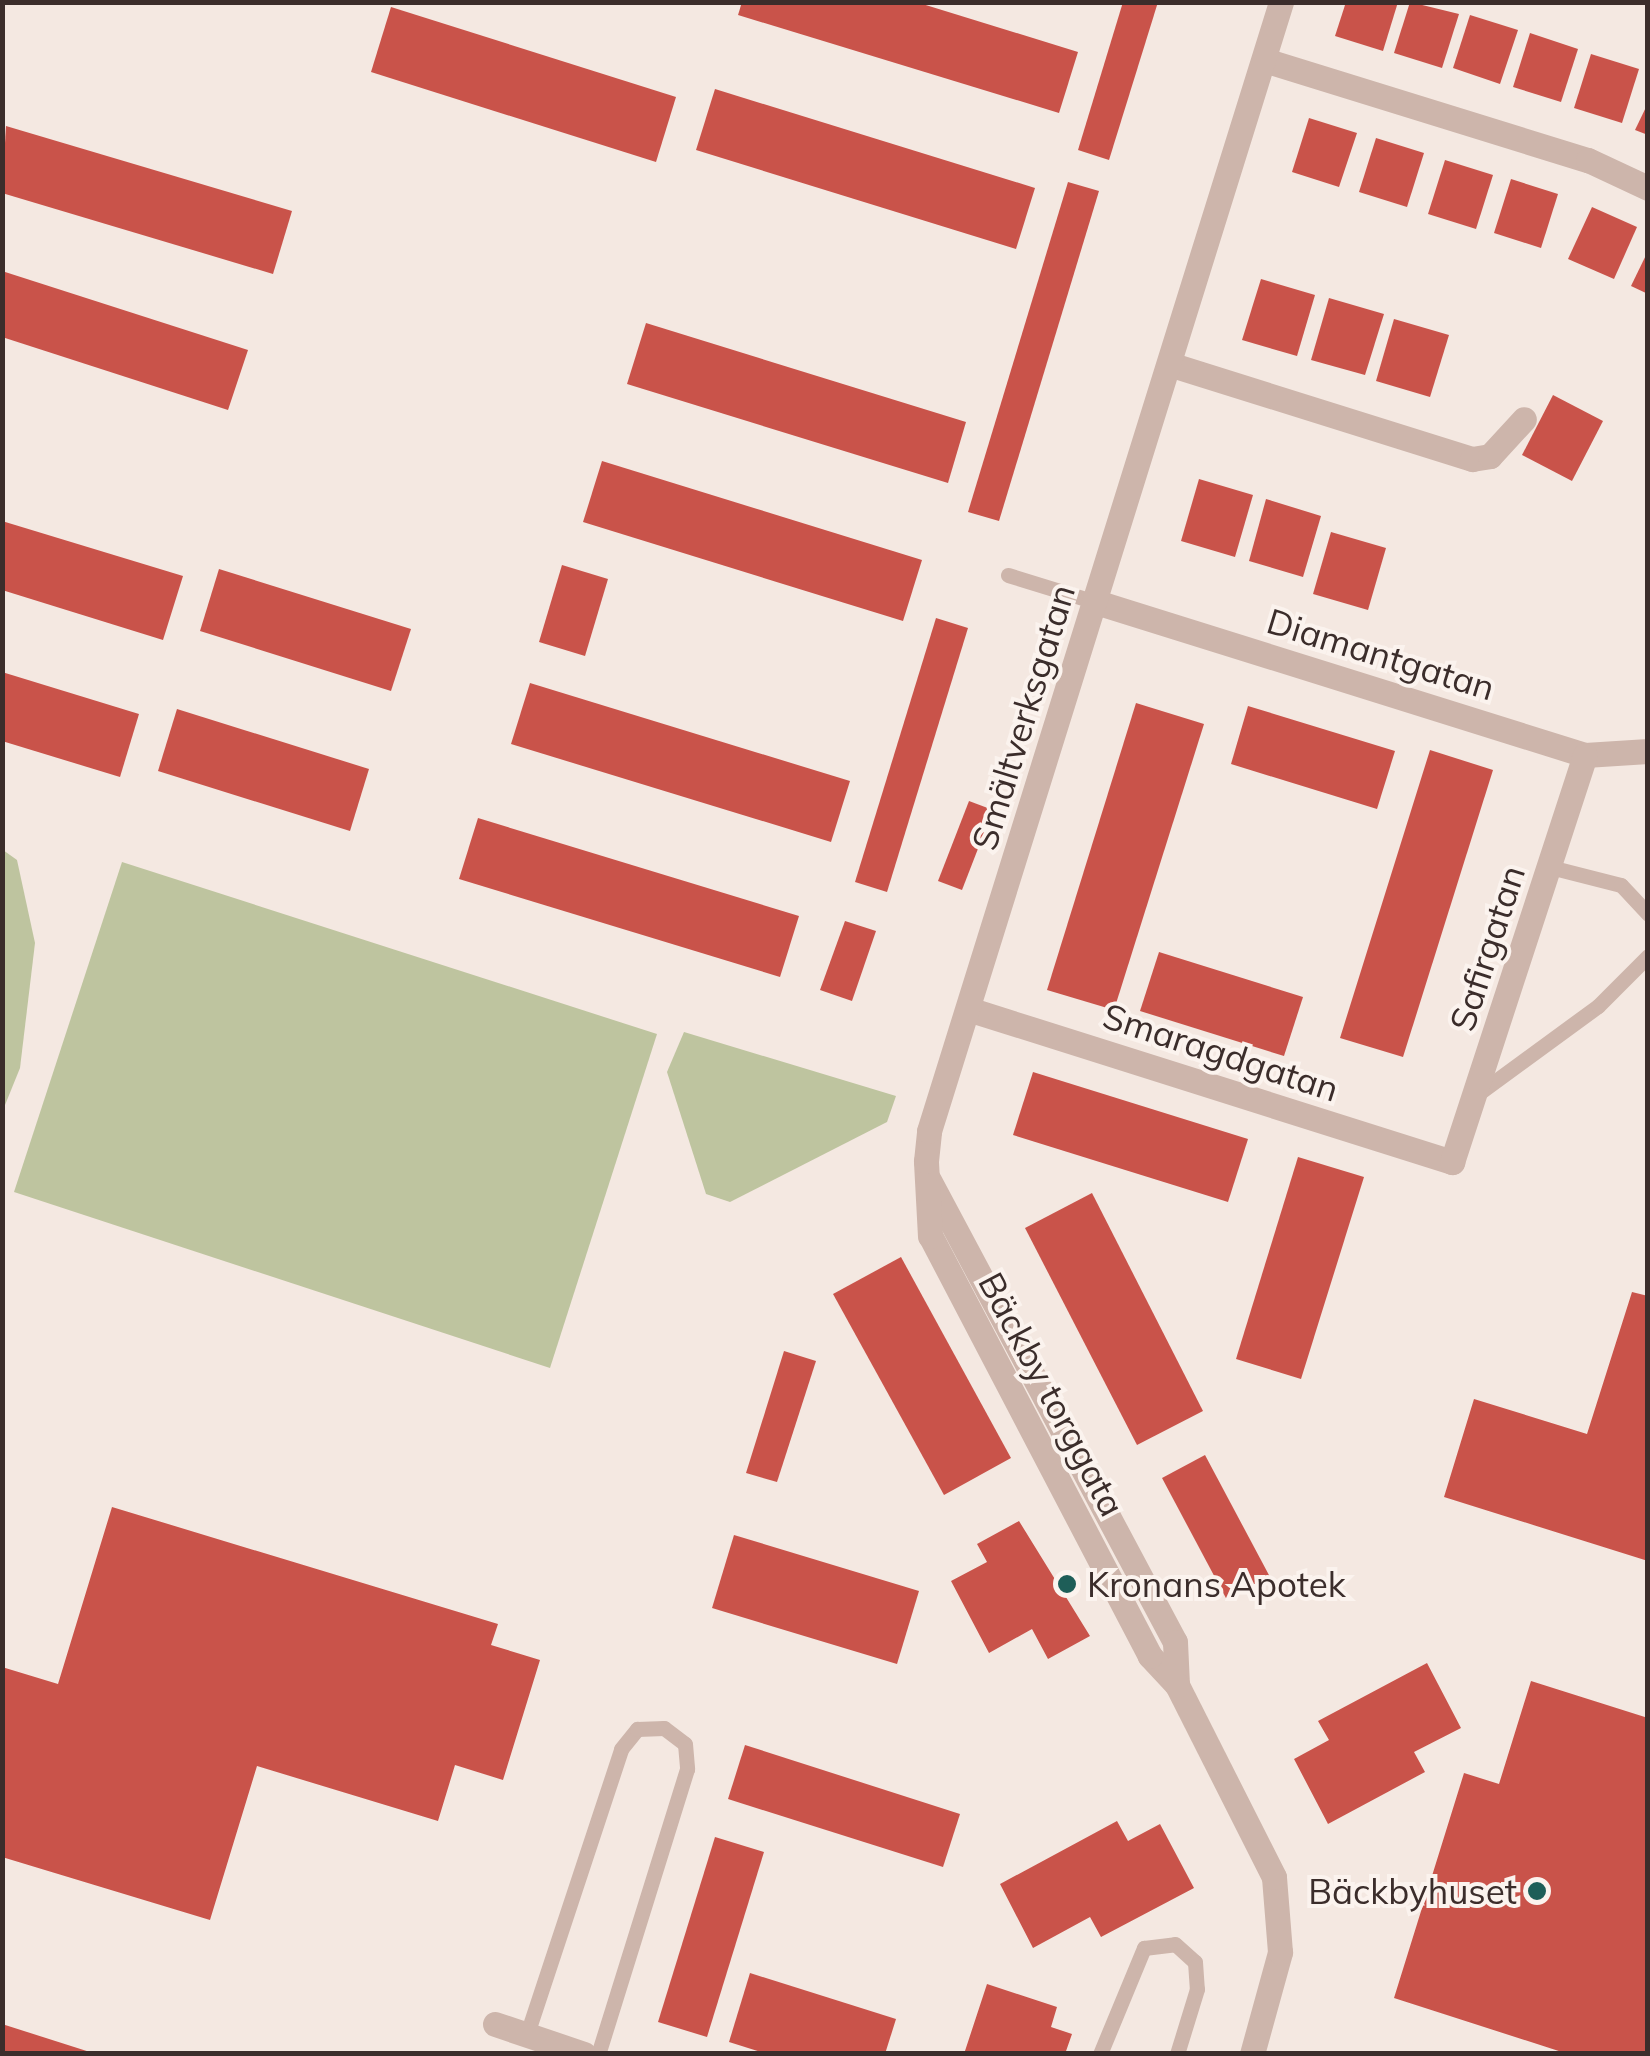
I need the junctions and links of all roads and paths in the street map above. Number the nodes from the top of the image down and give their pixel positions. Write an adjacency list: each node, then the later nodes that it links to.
1 (1281, 2): 2 (street, Smältverksgatan)
2 (1264, 60): 3 (street); 4 (street, Smältverksgatan)
3 (1648, 188)
4 (1169, 364): 5 (street); 7 (street, Smältverksgatan)
5 (1524, 419)
6 (1008, 575): 7 (lane)
7 (1096, 602): 9 (street, Diamantgatan); 13 (street, Smältverksgatan)
8 (1648, 751): 9 (street, Diamantgatan)
9 (1585, 755): 10 (street, Safirgatan)
10 (1550, 867): 11 (lane); 15 (street, Safirgatan)
11 (1648, 914)
12 (1648, 956): 15 (lane)
13 (968, 1009): 14 (street, Smältverksgatan); 16 (street, Smaragdgatan)
14 (942, 1092): 23 (street, Bäckby torggata)
15 (1475, 1096): 16 (street, Safirgatan)
16 (1452, 1162)
17 (495, 2024): 18 (street)
18 (527, 2034): 19 (street); 20 (lane)
19 (584, 2054)
20 (598, 2054)
21 (1100, 2054): 22 (lane)
22 (1176, 2054)
23 (1252, 2054)

